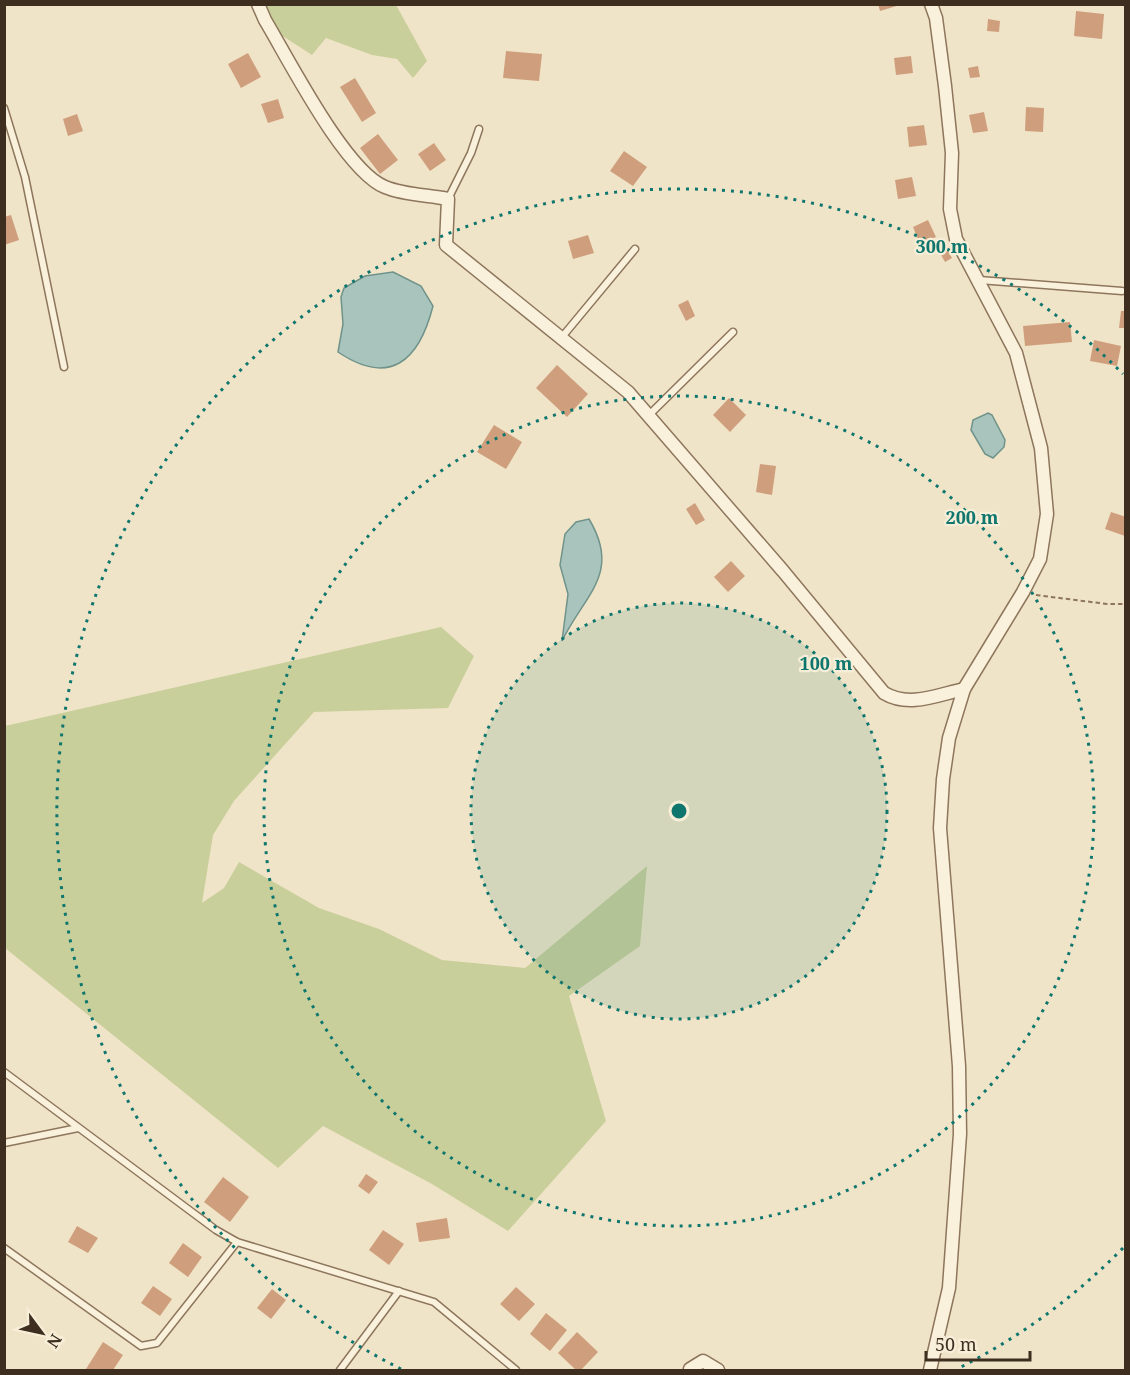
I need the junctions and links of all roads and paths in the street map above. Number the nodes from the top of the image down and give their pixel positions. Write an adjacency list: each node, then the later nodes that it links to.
1 (258, 4): 5 (street)
2 (932, 4): 7 (street)
3 (4, 108): 11 (lane)
4 (479, 129): 5 (lane)
5 (448, 199): 10 (street)
6 (635, 249): 10 (lane)
7 (977, 280): 8 (lane); 13 (street)
8 (1122, 291)
9 (733, 332): 12 (lane)
10 (562, 337): 12 (street)
11 (64, 367)
12 (648, 417): 15 (street)
13 (1023, 592): 14 (path); 15 (street)
14 (1125, 604)
15 (964, 689): 26 (street)
16 (4, 1072): 17 (lane)
17 (78, 1128): 18 (lane); 19 (lane)
18 (4, 1143)
19 (237, 1242): 20 (lane); 21 (lane)
20 (4, 1248)
21 (399, 1291): 23 (lane); 24 (lane)
22 (689, 1370): 25 (street)
23 (340, 1371)
24 (516, 1371)
25 (718, 1371)
26 (930, 1371)

